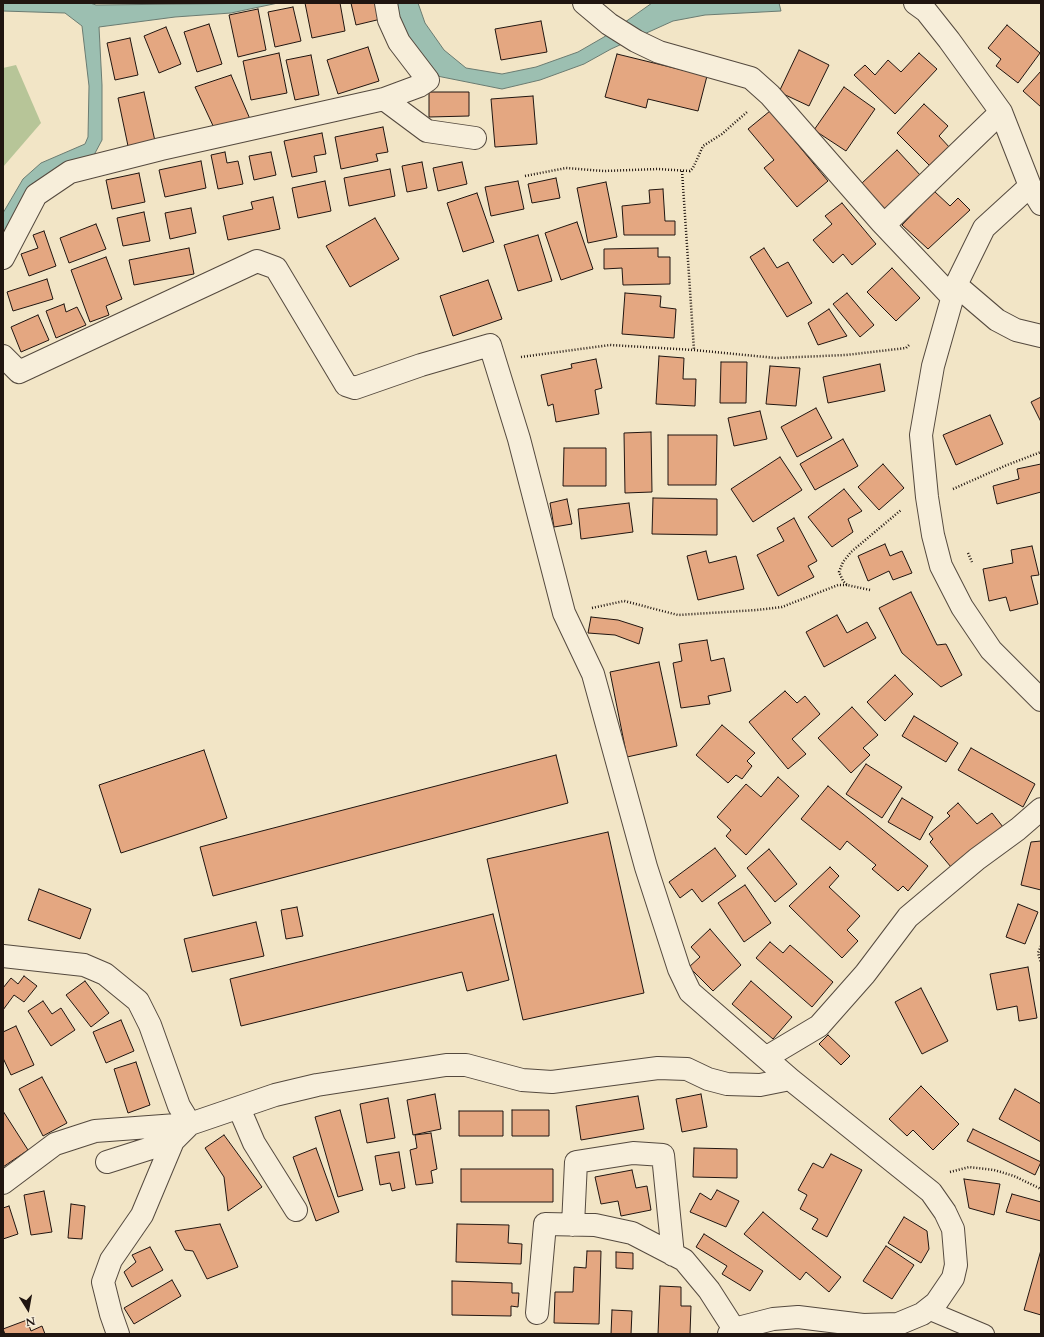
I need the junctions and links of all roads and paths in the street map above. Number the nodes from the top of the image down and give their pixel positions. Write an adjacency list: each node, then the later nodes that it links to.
1 (386, 3): 5 (street)
2 (584, 3): 4 (street)
3 (915, 3): 6 (street)
4 (770, 95): 8 (path); 11 (street)
5 (384, 99): 7 (street); 12 (street)
6 (1001, 112): 10 (street); 11 (street)
7 (475, 138)
8 (682, 171): 9 (path); 16 (path)
9 (525, 176)
10 (1035, 195): 13 (street)
11 (884, 225): 13 (street)
12 (3, 258)
13 (954, 291): 14 (street); 21 (street)
14 (1041, 336)
15 (911, 342): 16 (path)
16 (694, 350): 18 (path)
17 (3, 356): 18 (street)
18 (495, 361): 30 (street)
19 (1041, 452): 20 (path)
20 (952, 490)
21 (929, 510): 22 (path); 25 (street)
22 (847, 585): 23 (path); 24 (path)
23 (870, 590)
24 (589, 609)
25 (1041, 700)
26 (1041, 809): 30 (street)
27 (1041, 946): 29 (path)
28 (3, 956): 33 (street)
29 (1041, 963)
30 (767, 1057): 31 (street)
31 (790, 1079): 32 (street); 36 (street)
32 (239, 1108): 33 (street); 39 (street)
33 (190, 1124): 34 (street); 37 (street)
34 (173, 1141): 35 (street); 45 (street)
35 (107, 1162)
36 (917, 1181): 38 (path); 42 (street)
37 (3, 1183)
38 (1041, 1189)
39 (296, 1210)
40 (573, 1225): 41 (street); 41 (street); 43 (street)
41 (673, 1255): 44 (street)
42 (928, 1310): 44 (street); 46 (lane)
43 (537, 1313)
44 (732, 1331)
45 (118, 1334)
46 (985, 1334)

